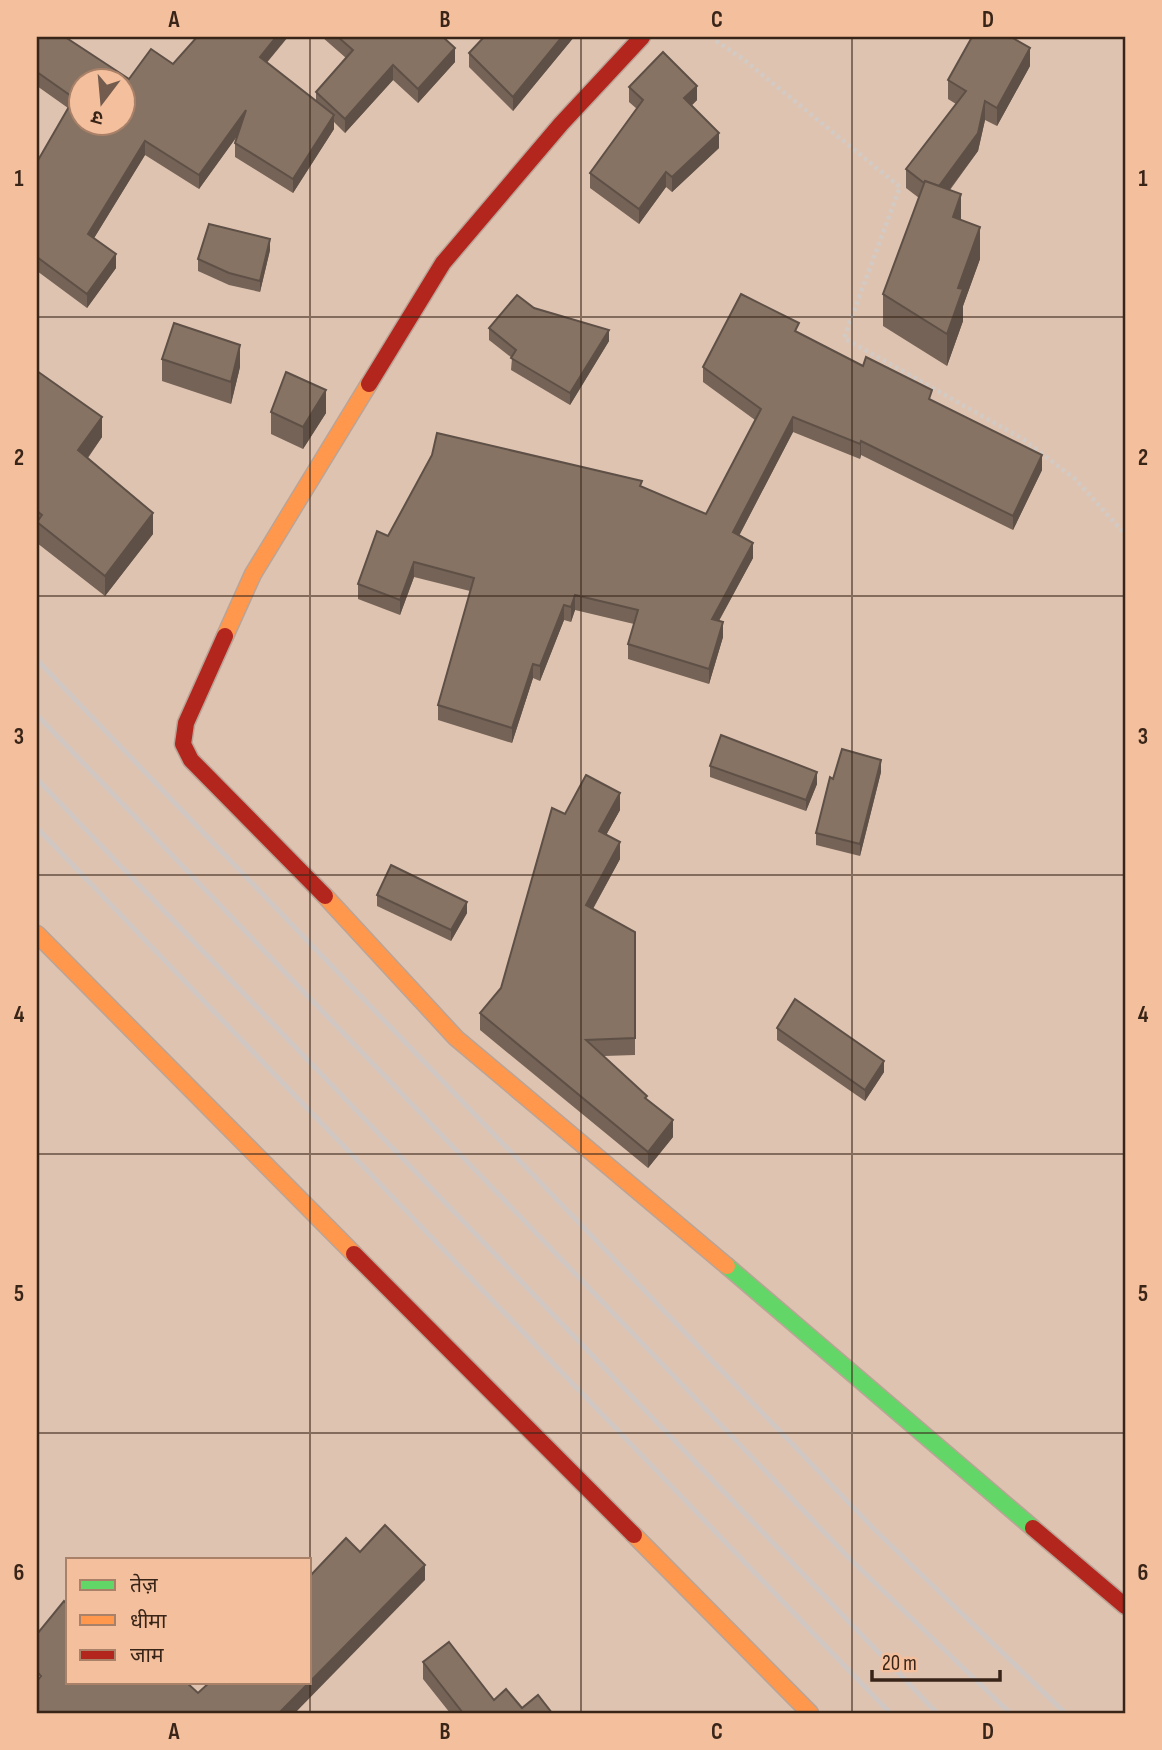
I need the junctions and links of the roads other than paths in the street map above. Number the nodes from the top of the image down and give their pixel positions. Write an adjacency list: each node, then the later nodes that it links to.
1 (642, 37): 3 (street)
2 (37, 934): 4 (street)
3 (1125, 1606)
4 (810, 1713)

